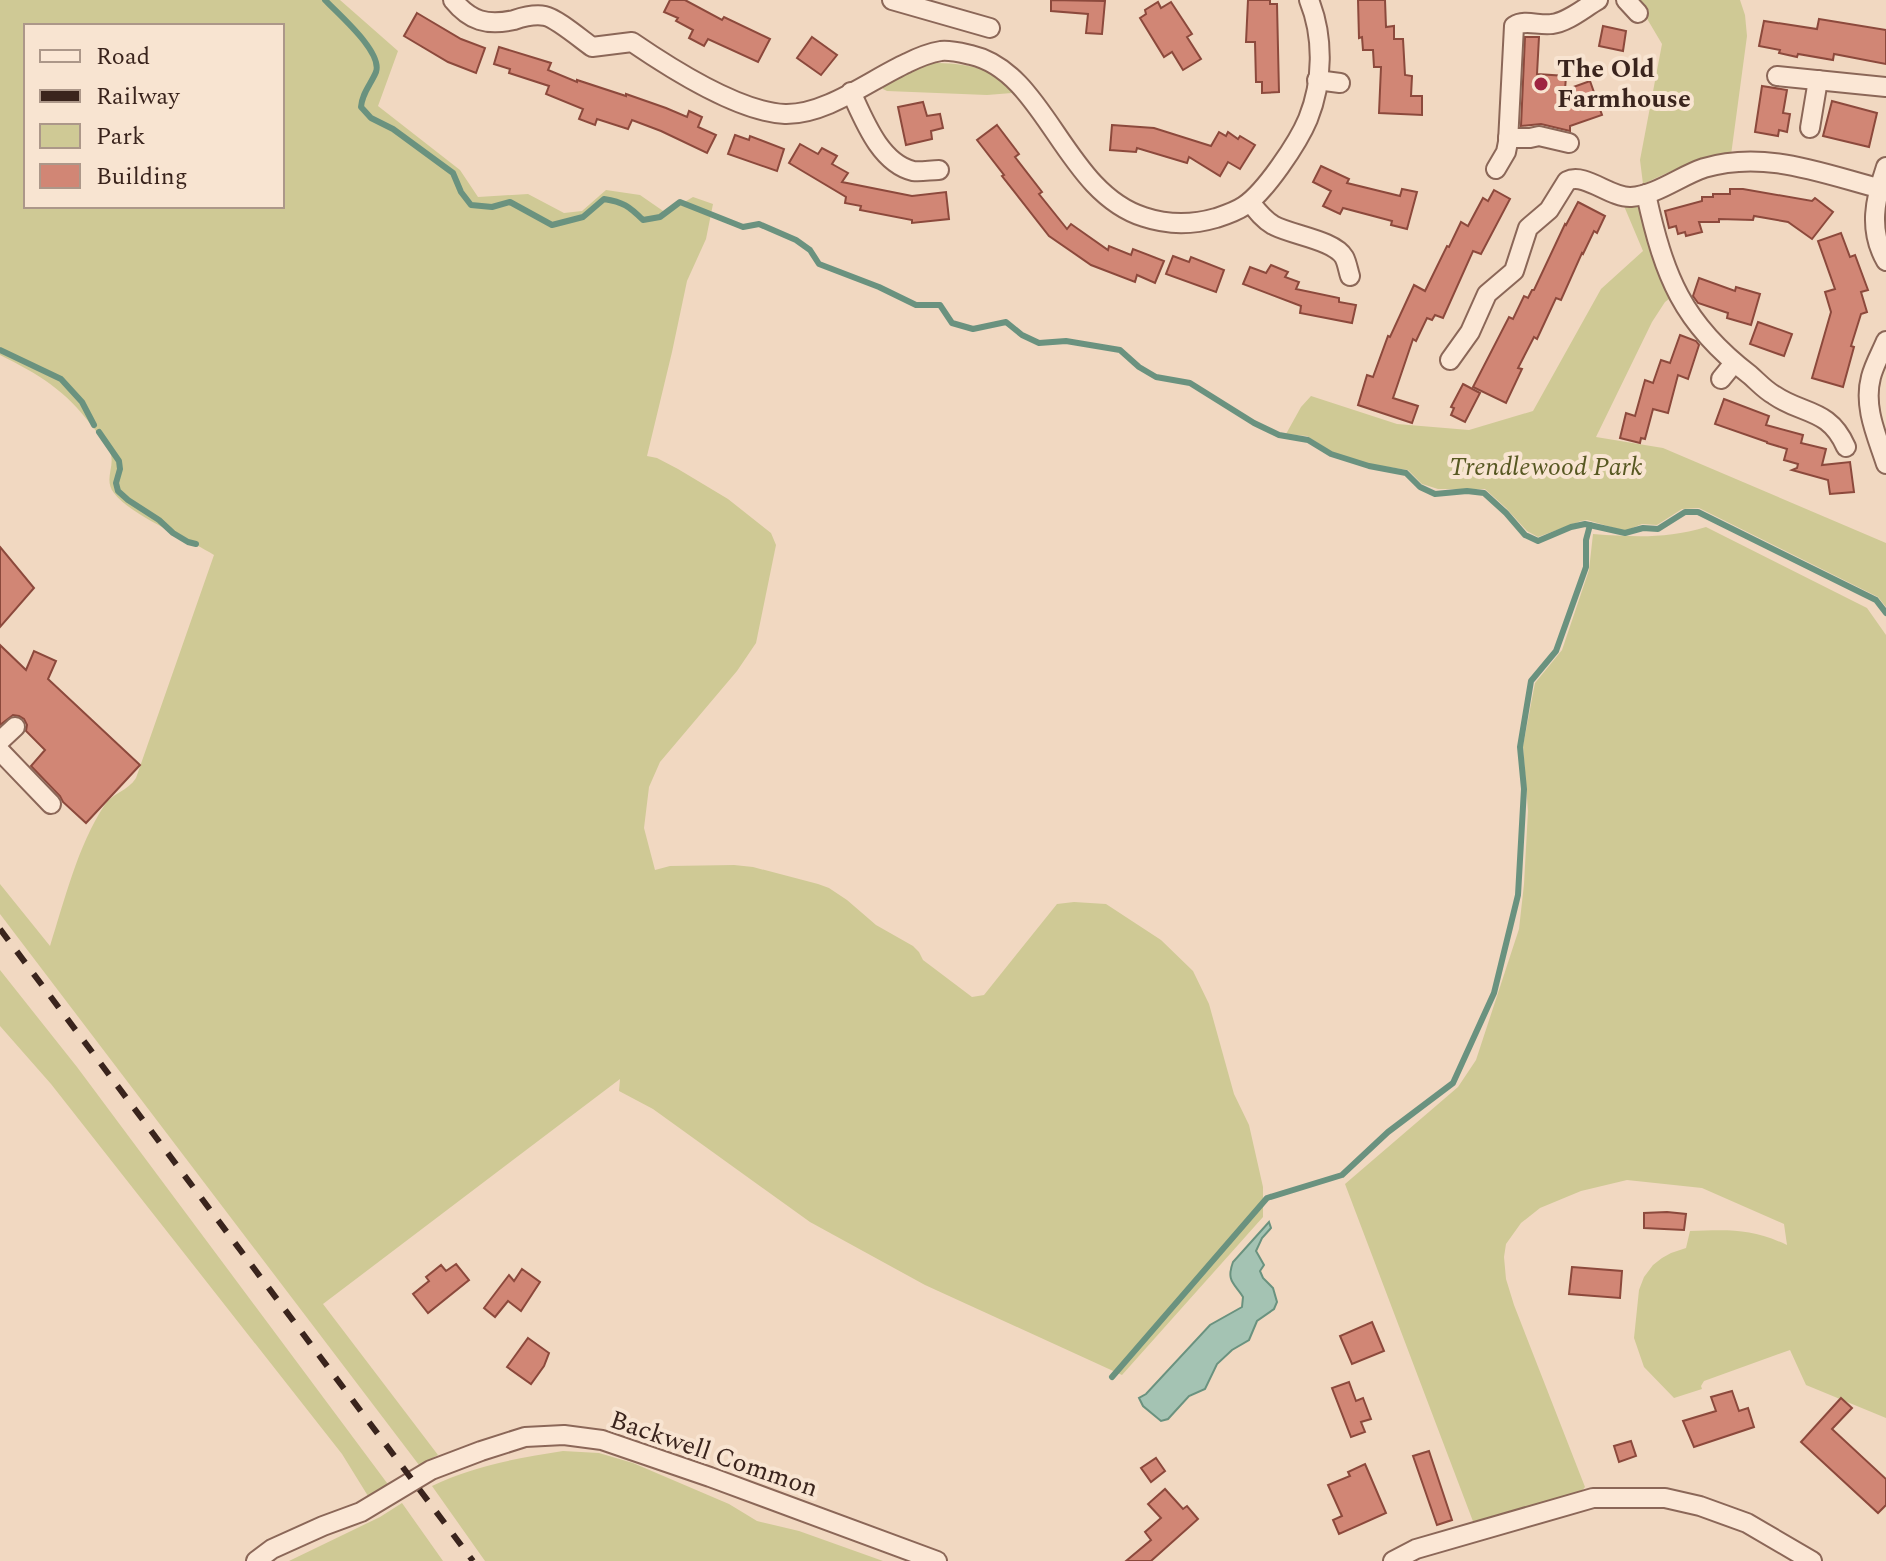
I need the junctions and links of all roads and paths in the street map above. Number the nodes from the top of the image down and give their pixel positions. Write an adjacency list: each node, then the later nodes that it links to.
1 (453, 0): 11 (street)
2 (892, 0): 5 (street)
3 (1309, 0): 7 (street)
4 (1595, 2): 13 (street)
5 (990, 28)
6 (1777, 76): 8 (street)
7 (1317, 80): 9 (street); 20 (street)
8 (1818, 80): 10 (street); 12 (street)
9 (1340, 83)
10 (1886, 87)
11 (851, 92): 17 (street); 20 (street)
12 (1810, 128)
13 (1508, 138): 14 (street); 16 (street)
14 (1569, 143)
15 (1886, 167): 18 (street)
16 (1496, 169)
17 (939, 170)
18 (1878, 188): 19 (street); 21 (street)
19 (1646, 194): 24 (street); 25 (street)
20 (1250, 202): 22 (street)
21 (1886, 261)
22 (1350, 276)
23 (1886, 341): 28 (street)
24 (1450, 360)
25 (1734, 363): 26 (street); 27 (street)
26 (1721, 379)
27 (1846, 447)
28 (1885, 460)
29 (15, 727): 30 (street)
30 (0, 741)
31 (3, 759): 32 (street)
32 (51, 804)
33 (256, 1561): 34 (street, Backwell Common)
34 (937, 1561)
35 (1393, 1561): 36 (street)
36 (1812, 1561)

